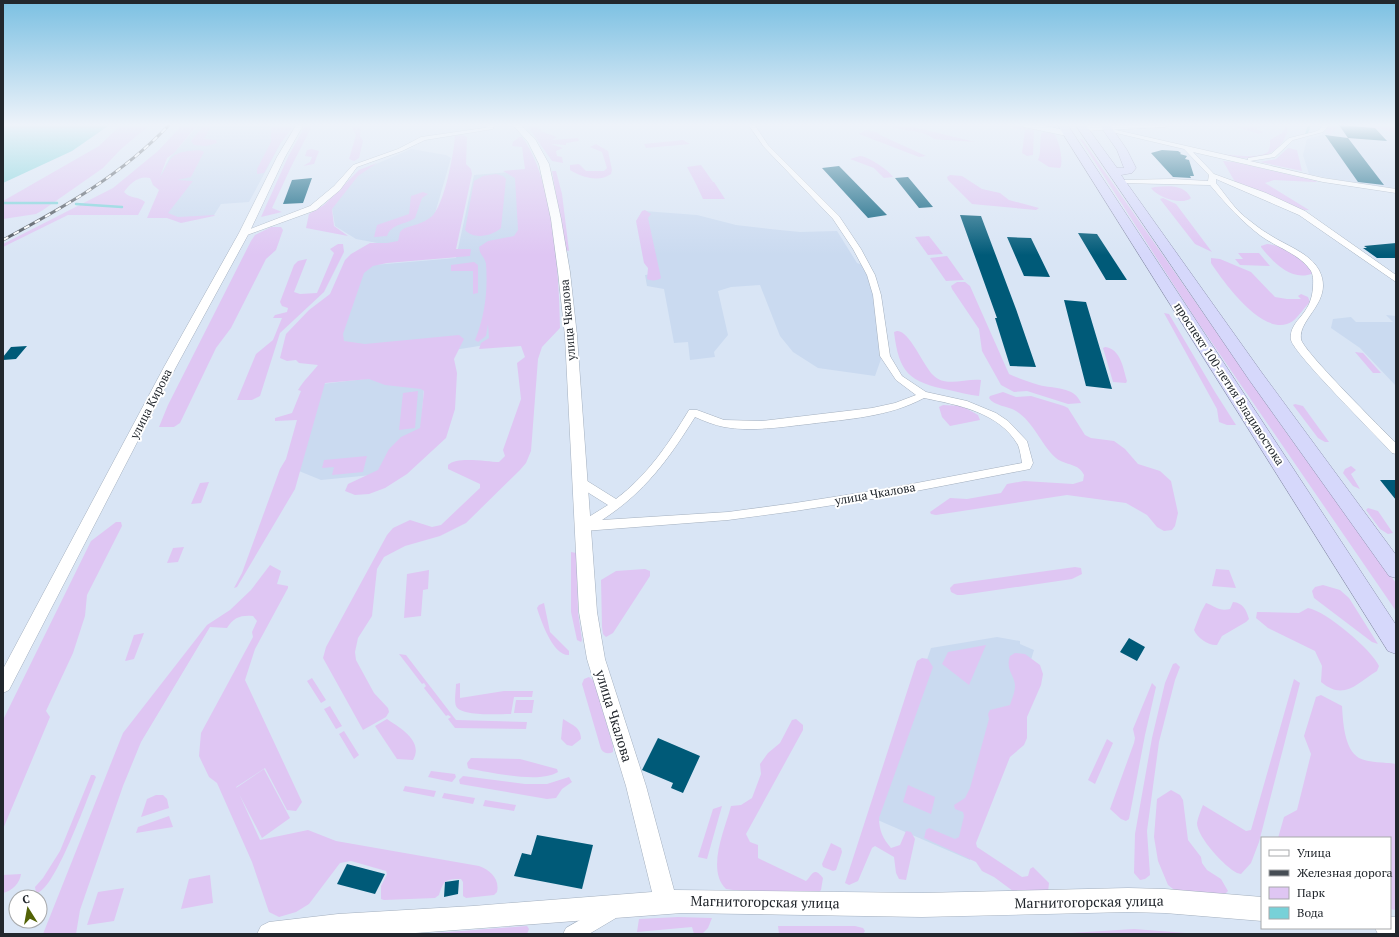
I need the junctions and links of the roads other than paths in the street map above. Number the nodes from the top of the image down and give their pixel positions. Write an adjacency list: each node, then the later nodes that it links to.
1 (275, 168): 13 (street, улица Кирова)
2 (354, 168): 13 (street)
3 (545, 168): 17 (main road, улица Чкалова)
4 (787, 168): 15 (street, улица Чкалова)
5 (1090, 168): 21 (highway, проспект 100-летия Владивостока)
6 (1111, 168): 10 (highway, проспект 100-летия Владивостока)
7 (1130, 168): 10 (highway)
8 (1203, 168): 11 (street)
9 (1271, 168): 12 (street)
10 (1118, 177): 11 (street); 20 (highway, проспект 100-летия Владивостока)
11 (1212, 179): 14 (street); 16 (street)
12 (1396, 191)
13 (244, 233): 22 (street, улица Кирова)
14 (1396, 279)
15 (923, 395): 18 (street); 19 (street, улица Чкалова)
16 (1396, 450)
17 (580, 482): 18 (street); 19 (main road, улица Чкалова)
18 (616, 504): 19 (street)
19 (583, 526): 23 (main road, улица Чкалова)
20 (1396, 570)
21 (1396, 644)
22 (3, 685)
23 (666, 902): 24 (main road, Магнитогорская улица); 25 (main road, Магнитогорская улица)
24 (621, 905): 26 (main road, Магнитогорская улица); 27 (street)
25 (1261, 909)
26 (269, 934)
27 (572, 934)

